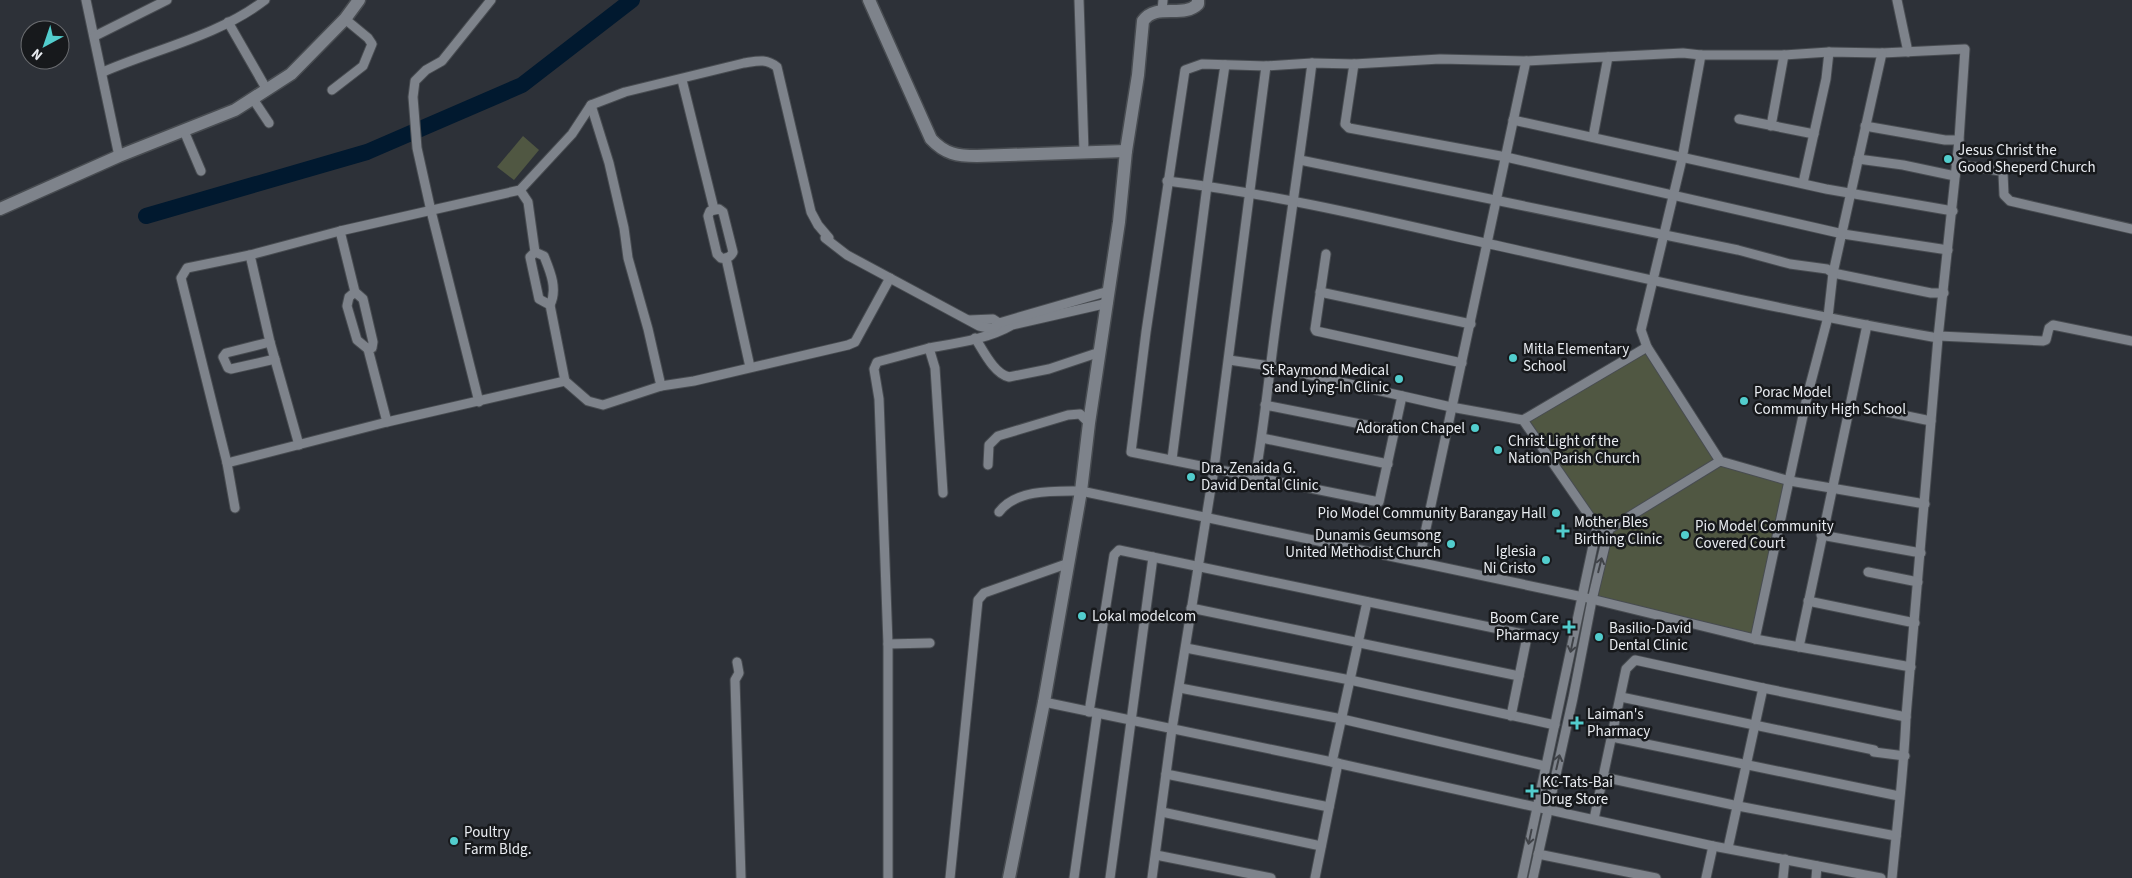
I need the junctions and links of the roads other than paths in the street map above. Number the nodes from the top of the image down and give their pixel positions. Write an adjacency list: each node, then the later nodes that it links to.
1 (86, 0): 13 (street)
2 (167, 0): 13 (street)
3 (265, 0): 12 (street)
4 (359, 0): 11 (street)
5 (491, 0): 60 (street)
6 (869, 0): 40 (street)
7 (1079, 0): 40 (street)
8 (1198, 0): 10 (street)
9 (1897, 0): 15 (street)
10 (1162, 5): 41 (street)
11 (345, 19): 27 (street); 28 (street)
12 (228, 22): 25 (street); 27 (street)
13 (95, 36): 25 (street)
14 (1829, 52): 16 (street); 18 (street); 37 (street)
15 (1908, 52): 16 (street); 39 (street)
16 (1882, 53): 35 (street)
17 (1701, 55): 18 (street); 19 (street); 44 (street)
18 (1784, 55): 34 (street)
19 (1608, 57): 20 (street); 38 (street)
20 (1526, 61): 22 (street); 32 (street)
21 (1312, 63): 22 (street); 24 (street); 46 (street)
22 (1354, 64): 43 (street)
23 (1225, 65): 24 (street); 50 (street); 52 (street)
24 (1266, 66): 54 (street)
25 (103, 72): 42 (street)
26 (682, 80): 30 (street); 61 (street); 74 (street)
27 (267, 90): 29 (street)
28 (332, 90)
29 (253, 99): 33 (street); 36 (street)
30 (591, 105): 53 (street); 98 (street)
31 (1739, 119): 34 (street)
32 (1513, 120): 38 (street); 43 (street)
33 (270, 123)
34 (1771, 126): 37 (street)
35 (1866, 126): 39 (street); 45 (street)
36 (184, 131): 42 (street); 48 (street)
37 (1814, 134): 51 (street)
38 (1593, 137): 44 (street)
39 (1960, 140): 47 (street)
40 (1084, 151): 41 (street)
41 (1126, 151): 79 (street)
42 (119, 156): 59 (street)
43 (1506, 157): 56 (street); 57 (street)
44 (1682, 159): 51 (street); 56 (street)
45 (1858, 159): 49 (street); 55 (street)
46 (1300, 160): 57 (street); 58 (street)
47 (1956, 164): 49 (street); 63 (street)
48 (201, 170)
49 (1955, 176): 62 (street)
50 (1167, 180): 52 (street); 111 (street)
51 (1803, 183): 55 (street)
52 (1207, 186): 54 (street); 111 (street)
53 (520, 190): 60 (street); 69 (street)
54 (1251, 192): 58 (street); 93 (street)
55 (1851, 194): 62 (street); 65 (street)
56 (1673, 195): 65 (street); 66 (street)
57 (1496, 199): 66 (street); 67 (street)
58 (1293, 200): 67 (street); 95 (street)
59 (0, 208)
60 (431, 210): 64 (street); 100 (street)
61 (714, 210): 72 (street); 72 (street)
62 (1953, 211): 68 (street)
63 (2132, 229)
64 (340, 231): 71 (street); 76 (street)
65 (1843, 234): 68 (street); 73 (street)
66 (1663, 235): 73 (street); 75 (street)
67 (1487, 243): 75 (street); 82 (street)
68 (1948, 250): 78 (street)
69 (535, 252): 80 (street); 80 (street)
70 (1326, 254): 77 (street)
71 (250, 255): 87 (street); 113 (street)
72 (726, 258): 96 (street)
73 (1833, 273): 78 (street); 81 (street)
74 (890, 278): 79 (street); 96 (street)
75 (1653, 281): 81 (street); 88 (street)
76 (355, 292): 90 (street); 90 (street)
77 (1320, 292): 82 (street); 94 (street)
78 (1944, 293): 84 (street)
79 (1109, 297): 85 (street); 91 (street)
80 (550, 305): 97 (street)
81 (1828, 316): 83 (street); 118 (street)
82 (1471, 324): 94 (street)
83 (1866, 325): 84 (street); 119 (street)
84 (1939, 337): 86 (street); 105 (street)
85 (975, 338): 89 (street); 91 (street)
86 (2132, 341)
87 (270, 342): 92 (street); 92 (street)
88 (1647, 347): 104 (street); 112 (street)
89 (929, 348): 121 (street); 144 (street)
90 (368, 349): 106 (street)
91 (1100, 352): 107 (street)
92 (275, 360): 110 (street)
93 (1229, 360): 95 (street); 116 (street)
94 (1462, 363): 102 (street)
95 (1270, 366): 99 (street); 101 (street)
96 (750, 367): 98 (street)
97 (565, 381): 98 (street); 100 (street)
98 (661, 386)
99 (1402, 396): 102 (street); 108 (street)
100 (479, 402): 106 (street)
101 (1266, 405): 108 (street); 109 (street)
102 (1451, 407): 104 (street); 131 (street)
103 (1873, 409): 105 (street)
104 (1523, 420): 126 (street)
105 (1931, 421): 122 (street)
106 (387, 422): 110 (street)
107 (1089, 423): 115 (street); 120 (street)
108 (1396, 431): 114 (street)
109 (1262, 438): 114 (street); 117 (street)
110 (298, 445): 113 (street)
111 (1172, 459): 116 (street)
112 (1720, 461): 118 (street); 127 (street)
113 (227, 463): 123 (street)
114 (1388, 464): 117 (street)
115 (988, 465)
116 (1214, 469): 117 (street); 125 (street)
117 (1255, 478)
118 (1790, 481): 119 (street); 141 (street)
119 (1834, 487): 122 (street); 128 (street)
120 (1081, 491): 124 (street); 125 (street); 132 (street)
121 (943, 493)
122 (1925, 504): 129 (street)
123 (235, 508)
124 (999, 512)
125 (1207, 518): 131 (street); 133 (street)
126 (1597, 527): 127 (street); 136 (street)
127 (1609, 530): 136 (street, one-way to 127)
128 (1821, 536): 129 (street); 137 (street)
129 (1921, 553): 135 (street)
130 (1153, 557): 133 (street); 155 (street); 159 (street)
131 (1419, 561): 136 (street)
132 (1069, 563): 154 (street); 188 (street)
133 (1198, 568): 138 (street); 139 (street)
134 (1868, 572): 135 (street)
135 (1918, 582): 140 (street)
136 (1587, 598): 141 (street); 160 (street, one-way to 160); 174 (street, one-way to 136)
137 (1808, 601): 140 (street); 145 (street)
138 (1367, 602): 142 (street); 149 (street)
139 (1191, 608): 142 (street); 146 (street)
140 (1915, 623): 148 (street)
141 (1755, 639): 145 (street)
142 (1358, 642): 149 (street); 150 (street)
143 (930, 643): 144 (street)
144 (888, 644): 187 (street)
145 (1799, 647): 148 (street)
146 (1186, 648): 150 (street); 151 (street)
147 (737, 662): 186 (street)
148 (1911, 667): 157 (street)
149 (1519, 676): 156 (street)
150 (1350, 680): 156 (street); 158 (street)
151 (1180, 688): 158 (street); 162 (street)
152 (1763, 688): 153 (street); 157 (street); 161 (street)
153 (1621, 697): 161 (street); 163 (street)
154 (1044, 702): 155 (street); 189 (street)
155 (1093, 714): 159 (street); 190 (street)
156 (1511, 716): 160 (street)
157 (1906, 717): 164 (street)
158 (1342, 719): 165 (street); 166 (street)
159 (1132, 722): 162 (street); 191 (street)
160 (1555, 725): 166 (street)
161 (1755, 726): 164 (street); 167 (street)
162 (1172, 729): 165 (street); 168 (street)
163 (1612, 737): 167 (street); 169 (street)
164 (1905, 756): 170 (street)
165 (1335, 763): 172 (street); 173 (street)
166 (1545, 766): 173 (street)
167 (1746, 766): 170 (street); 171 (street)
168 (1166, 774): 172 (street); 175 (street)
169 (1603, 777): 171 (street); 176 (street)
170 (1899, 796): 177 (street)
171 (1738, 806): 177 (street); 180 (street)
172 (1328, 807): 178 (street)
173 (1536, 808): 174 (street); 195 (street, one-way to 195)
174 (1547, 810): 176 (street); 181 (street)
175 (1162, 812): 178 (street); 182 (street)
176 (1594, 819): 179 (street)
177 (1896, 836): 202 (street)
178 (1321, 846): 194 (street)
179 (1713, 846): 180 (street); 198 (street)
180 (1728, 848): 183 (street)
181 (1538, 854): 196 (street); 197 (street)
182 (1156, 855): 192 (street); 193 (street)
183 (1785, 859): 184 (street); 199 (street)
184 (1817, 866): 185 (street); 200 (street)
185 (1850, 876): 201 (street)
186 (741, 878)
187 (888, 878)
188 (950, 878)
189 (1008, 878)
190 (1074, 878)
191 (1110, 878)
192 (1152, 878)
193 (1271, 878)
194 (1315, 878)
195 (1522, 878)
196 (1533, 878)
197 (1656, 878)
198 (1706, 878)
199 (1783, 878)
200 (1816, 878)
201 (1881, 878)
202 (1892, 878)

